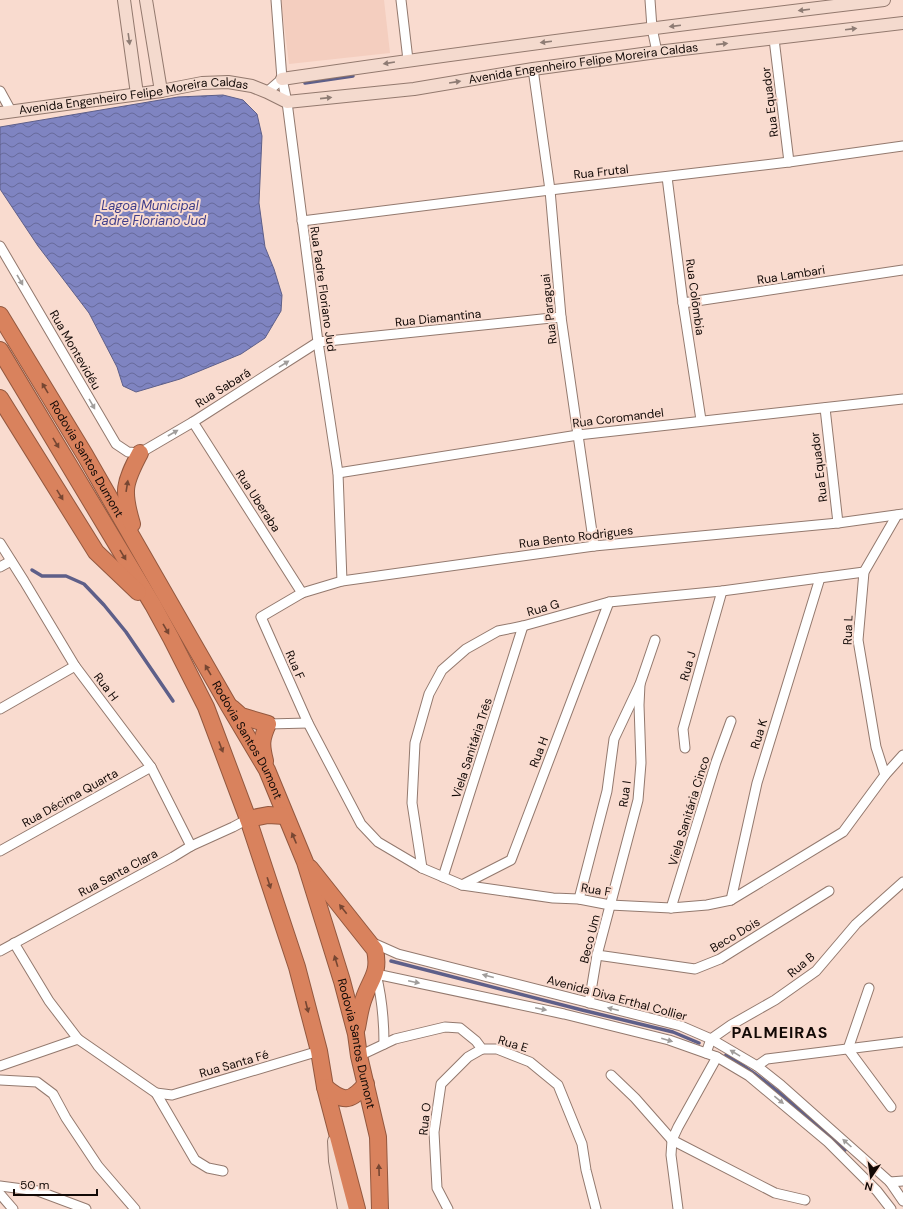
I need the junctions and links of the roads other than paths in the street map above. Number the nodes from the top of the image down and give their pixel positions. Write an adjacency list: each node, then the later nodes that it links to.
1 (124, 0): 17 (street, one-way to 17)
2 (146, 0): 15 (street)
3 (276, 0): 13 (street, Rua Padre Floriano Jud)
4 (401, 0): 11 (street)
5 (650, 0): 8 (street)
6 (884, 0): 8 (street, Avenida Engenheiro Felipe Moreira Caldas, one-way to 8)
7 (903, 23): 9 (street, Avenida Engenheiro Felipe Moreira Caldas, one-way to 7)
8 (652, 28): 10 (street); 11 (street, Avenida Engenheiro Felipe Moreira Caldas, one-way to 11)
9 (774, 38): 10 (street, Avenida Engenheiro Felipe Moreira Caldas, one-way to 9); 21 (street, Rua Equador)
10 (657, 52): 12 (street, Avenida Engenheiro Felipe Moreira Caldas)
11 (408, 60): 13 (street, Avenida Engenheiro Felipe Moreira Caldas, one-way to 13)
12 (532, 69): 18 (street, Avenida Engenheiro Felipe Moreira Caldas, one-way to 12); 23 (street, Rua Paraguai)
13 (282, 79): 16 (street, Avenida Engenheiro Felipe Moreira Caldas); 18 (street, Rua Padre Floriano Jud)
14 (0, 91): 19 (street)
15 (161, 91): 16 (street, Avenida Engenheiro Felipe Moreira Caldas); 17 (street, Avenida Engenheiro Felipe Moreira Caldas)
16 (267, 92): 18 (street, Avenida Engenheiro Felipe Moreira Caldas)
17 (137, 94): 19 (street, Avenida Engenheiro Felipe Moreira Caldas)
18 (287, 102): 24 (street, Rua Padre Floriano Jud)
19 (5, 112)
20 (903, 146): 21 (street, Rua Frutal)
21 (789, 162): 22 (street, Rua Frutal)
22 (667, 176): 23 (street, Rua Frutal); 27 (street, Rua Colômbia)
23 (550, 190): 24 (street, Rua Frutal); 29 (street, Rua Paraguai)
24 (302, 221): 30 (street, Rua Padre Floriano Jud)
25 (0, 246): 38 (street, Rua Montevidéu, one-way to 38)
26 (903, 270): 27 (street, Rua Lambari)
27 (684, 303): 35 (street, Rua Colômbia)
28 (0, 315): 44 (highway, Rodovia Santos Dumont, one-way to 28)
29 (561, 317): 30 (street, Rua Diamantina); 37 (street, Rua Paraguai)
30 (318, 342): 36 (street, Rua Sabará, one-way to 30); 39 (street, Rua Padre Floriano Jud)
31 (0, 350): 53 (highway, Rodovia Santos Dumont, one-way to 53)
32 (903, 398): 34 (street, Rua Coromandel)
33 (1, 402): 53 (highway, one-way to 53)
34 (825, 408): 35 (street, Rua Coromandel); 41 (street, Rua Equador)
35 (701, 420): 37 (street, Rua Coromandel)
36 (193, 422): 38 (street, Rua Sabará, one-way to 36); 51 (street, Rua Uberaba)
37 (578, 435): 39 (street, Rua Coromandel); 43 (street, Rua Paraguai)
38 (140, 453): 44 (highway, one-way to 38)
39 (338, 472): 49 (street, Rua Padre Floriano Jud)
40 (900, 514): 41 (street, Rua Bento Rodrigues); 47 (street, Rua L)
41 (838, 523): 43 (street, Rua Bento Rodrigues)
42 (0, 543): 45 (street, Rua H)
43 (594, 546): 49 (street, Rua Bento Rodrigues)
44 (140, 551): 59 (highway, Rodovia Santos Dumont, one-way to 44)
45 (11, 562): 46 (street); 57 (street, Rua H)
46 (0, 567)
47 (864, 572): 48 (street, Rua G); 68 (street, Rua L)
48 (820, 578): 50 (street, Rua G); 80 (street, Rua K)
49 (342, 581): 51 (street, Rua Bento Rodrigues)
50 (722, 591): 52 (street, Rua G); 64 (street, Rua J)
51 (302, 593): 54 (street, Rua Bento Rodrigues)
52 (609, 602): 55 (street, Rua G); 77 (street, Rua H)
53 (153, 605): 70 (highway, Rodovia Santos Dumont, one-way to 70)
54 (261, 617): 62 (street, Rua F)
55 (523, 626): 74 (street, Rua G); 75 (street, Viela Sanitária Três)
56 (655, 640): 58 (street)
57 (75, 666): 60 (street); 66 (street, Rua H)
58 (640, 684): 79 (street); 81 (street, Rua I)
59 (229, 706): 63 (highway); 67 (highway, Rodovia Santos Dumont)
60 (0, 709)
61 (731, 721): 82 (street, Viela Sanitária Cinco)
62 (308, 723): 63 (street); 74 (street, Rua F)
63 (268, 724): 67 (highway)
64 (685, 748)
65 (903, 755): 68 (street, Rua F)
66 (151, 767): 71 (street, Rua H); 72 (street, Rua Décima Quarta)
67 (267, 770): 69 (highway, Rodovia Santos Dumont)
68 (885, 775): 80 (street, Rua F)
69 (285, 816): 70 (highway); 73 (highway, Rodovia Santos Dumont, one-way to 69)
70 (248, 819): 71 (street, Rua Santa Clara); 97 (highway, Rodovia Santos Dumont, one-way to 97)
71 (191, 846): 84 (street, Rua Santa Clara)
72 (0, 851)
73 (304, 862): 83 (highway, one-way to 73); 90 (highway, Rodovia Santos Dumont, one-way to 73)
74 (422, 868): 75 (street, Rua F)
75 (443, 877): 77 (street, Rua F)
76 (903, 882): 92 (street, Rua B)
77 (462, 885): 79 (street, Rua F)
78 (829, 891): 86 (street, Beco Dois)
79 (579, 899): 81 (street, Rua F)
80 (731, 900): 82 (street, Rua F)
81 (610, 906): 82 (street, Rua F); 86 (street, Beco Um)
82 (671, 908)
83 (366, 940): 87 (highway); 89 (street, Avenida Diva Erthal Collier, one-way to 83)
84 (14, 943): 85 (street, Rua Santa Clara); 91 (street)
85 (0, 951)
86 (597, 955): 89 (street, Beco Um)
87 (376, 974): 90 (highway); 94 (street); 98 (street, one-way to 98)
88 (869, 988): 96 (street)
89 (589, 1003): 92 (street, Avenida Diva Erthal Collier, one-way to 89)
90 (356, 1034): 99 (highway, Rodovia Santos Dumont)
91 (78, 1038): 101 (street); 107 (street)
92 (712, 1039): 98 (street); 102 (street, Avenida Diva Erthal Collier, one-way to 92)
93 (903, 1042): 96 (street)
94 (384, 1044): 95 (street, Rua E); 99 (street, Rua E)
95 (482, 1049): 124 (street, Rua O); 125 (street, Rua E)
96 (848, 1049): 102 (street); 108 (street)
97 (319, 1051): 106 (highway, Rodovia Santos Dumont); 107 (street, Rua Santa Fé)
98 (706, 1053): 100 (street)
99 (359, 1056): 105 (highway, Rodovia Santos Dumont)
100 (717, 1057): 110 (street); 127 (street, one-way to 127)
101 (0, 1066)
102 (757, 1066): 113 (street, Avenida Diva Erthal Collier, one-way to 102)
103 (611, 1075): 110 (street)
104 (0, 1080): 120 (street)
105 (366, 1084): 106 (highway); 123 (highway, Rodovia Santos Dumont, one-way to 105)
106 (325, 1087): 109 (highway, Rodovia Santos Dumont)
107 (156, 1093): 111 (street)
108 (891, 1107)
109 (331, 1112): 121 (street); 122 (highway, Rodovia Santos Dumont)
110 (672, 1140): 116 (street); 126 (street)
111 (223, 1171)
112 (903, 1181): 113 (street)
113 (890, 1182): 117 (street, Avenida Diva Erthal Collier)
114 (0, 1186): 119 (street)
115 (0, 1194): 118 (street)
116 (805, 1200)
117 (903, 1201)
118 (13, 1209)
119 (86, 1209)
120 (135, 1209)
121 (344, 1209)
122 (357, 1209)
123 (380, 1209)
124 (448, 1209)
125 (596, 1209)
126 (678, 1209)
127 (891, 1209)

